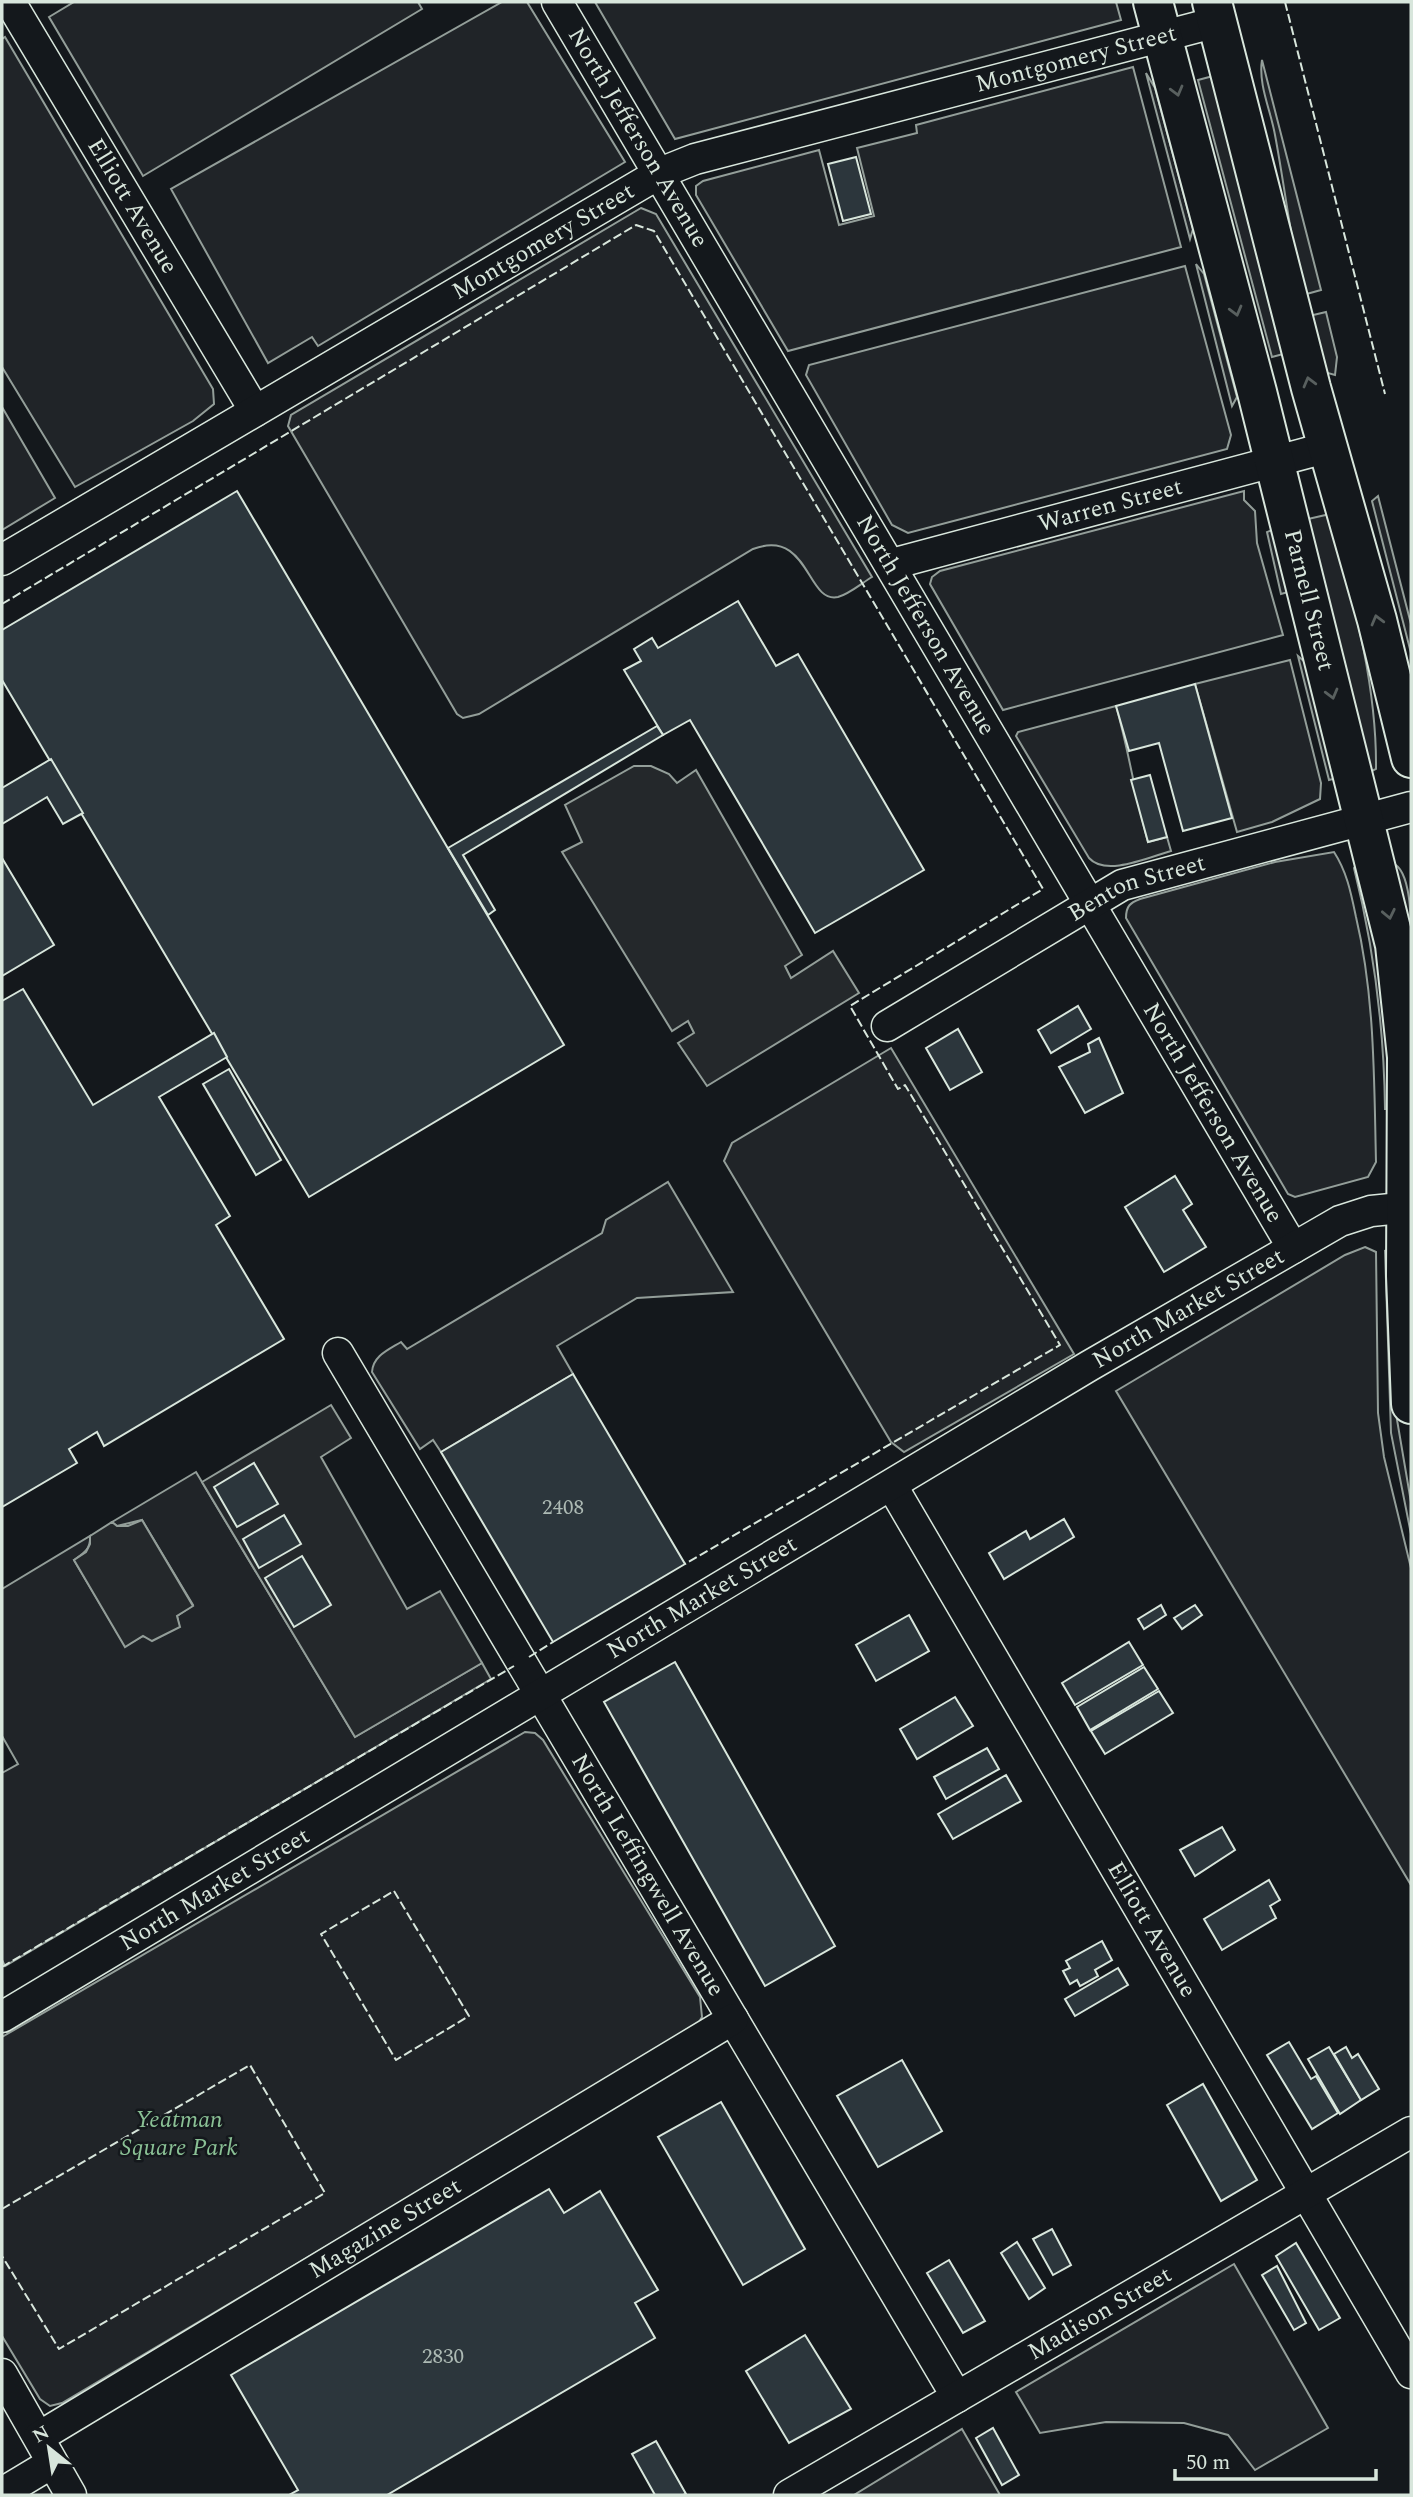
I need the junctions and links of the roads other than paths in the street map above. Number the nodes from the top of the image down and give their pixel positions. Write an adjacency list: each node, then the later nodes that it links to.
1 (10, 2): 6 (street, Elliott Avenue)
2 (557, 2): 5 (street, North Jefferson Avenue)
3 (1214, 12): 4 (street, Montgomery Street); 7 (main road, one-way to 3)
4 (1157, 19): 5 (street, Montgomery Street); 8 (main road, Parnell Street, one-way to 8)
5 (660, 173): 6 (street, Montgomery Street); 10 (street, North Jefferson Avenue)
6 (255, 411): 9 (street, Montgomery Street)
7 (1329, 447): 8 (street, Warren Street); 11 (main road, one-way to 7)
8 (1274, 461): 10 (street, Warren Street); 13 (main road, Parnell Street, one-way to 13)
9 (2, 560)
10 (892, 564): 14 (street, North Jefferson Avenue)
11 (1411, 758)
12 (1411, 807): 13 (street, Benton Street)
13 (1365, 818): 14 (street, Benton Street); 16 (main road, Parnell Street, one-way to 16)
14 (1088, 905): 15 (street, Benton Street); 17 (street, North Jefferson Avenue)
15 (887, 1026)
16 (1409, 1207): 17 (street, North Market Street); 19 (main road)
17 (1293, 1248): 20 (street, North Market Street)
18 (338, 1353): 21 (street, North Leffingwell Avenue)
19 (1411, 1404)
20 (892, 1486): 21 (street, North Market Street); 25 (street, Elliott Avenue)
21 (541, 1696): 22 (street, North Market Street); 23 (street, North Leffingwell Avenue)
22 (2, 2017)
23 (733, 2019): 28 (street, North Leffingwell Avenue); 29 (street, Magazine Street)
24 (1411, 2132): 25 (street, Madison Street)
25 (1306, 2194): 27 (street, Elliott Avenue); 28 (street, Madison Street)
26 (2, 2374): 29 (street)
27 (1411, 2374)
28 (957, 2397): 33 (street, Madison Street)
29 (39, 2437): 30 (street)
30 (52, 2463): 31 (street); 32 (street)
31 (2, 2493)
32 (71, 2495)
33 (789, 2495)

